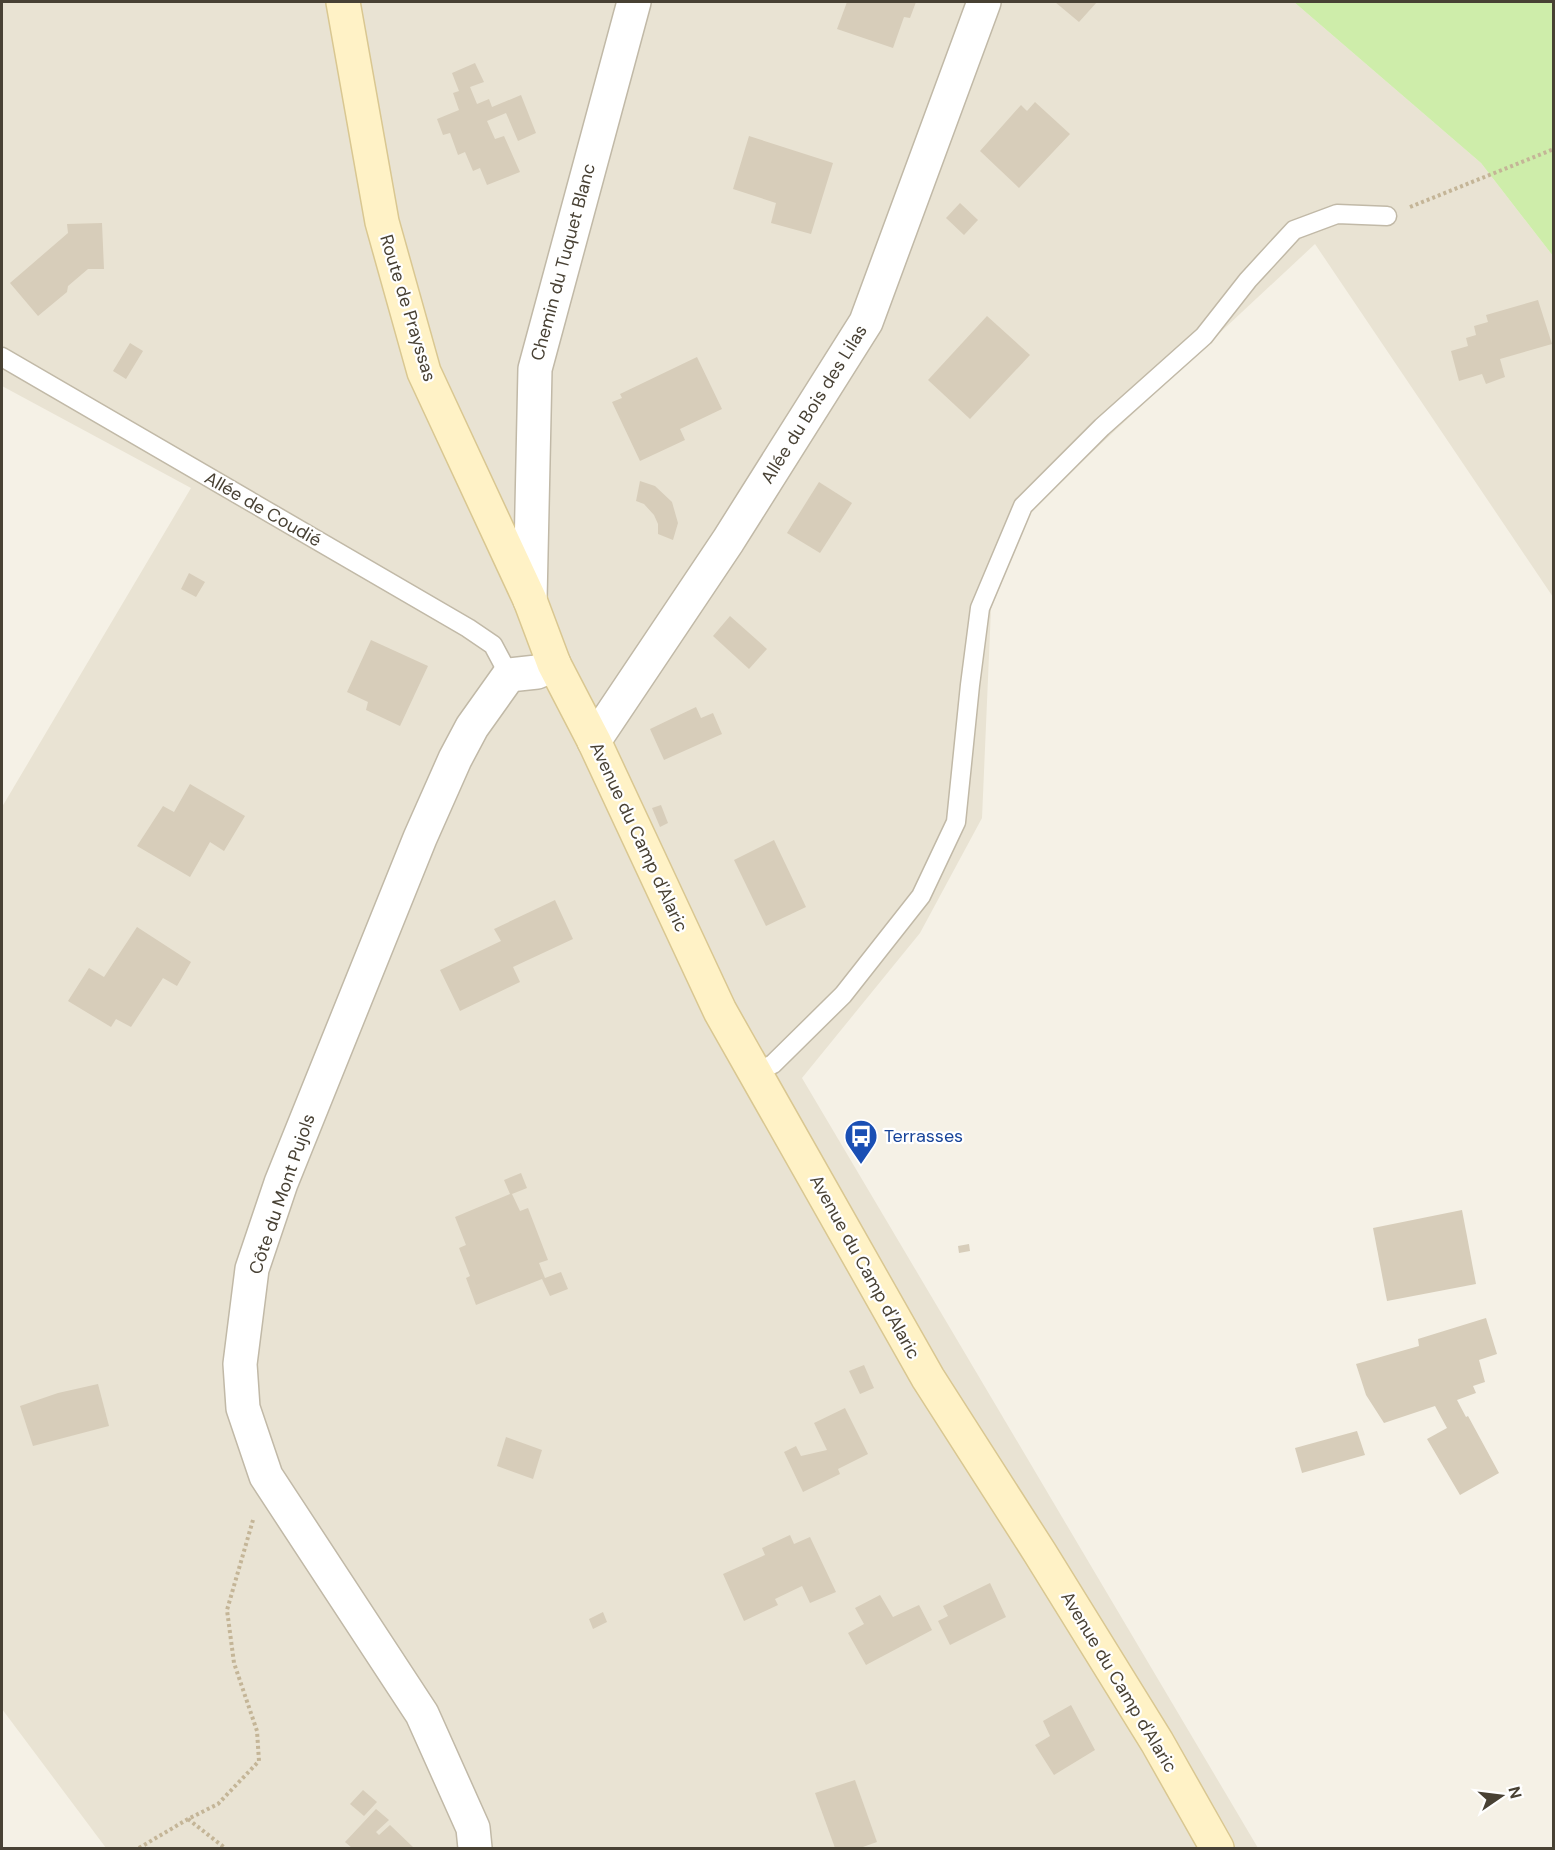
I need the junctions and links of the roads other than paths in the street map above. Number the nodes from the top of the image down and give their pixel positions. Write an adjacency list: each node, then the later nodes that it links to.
1 (344, 2): 6 (main road, Route de Prayssas)
2 (634, 2): 6 (street, Chemin du Tuquet Blanc)
3 (984, 2): 9 (street, Allée du Bois des Lilas)
4 (1387, 216): 10 (lane)
5 (2, 357): 8 (lane, Allée de Coudié)
6 (530, 600): 7 (main road, Route de Prayssas)
7 (554, 663): 8 (street); 9 (main road, Avenue du Camp d'Alaric)
8 (509, 675): 11 (street, Côte du Mont Pujols)
9 (594, 741): 10 (main road, Avenue du Camp d'Alaric)
10 (755, 1073): 12 (main road, Avenue du Camp d'Alaric)
11 (475, 1848)
12 (1217, 1848)

